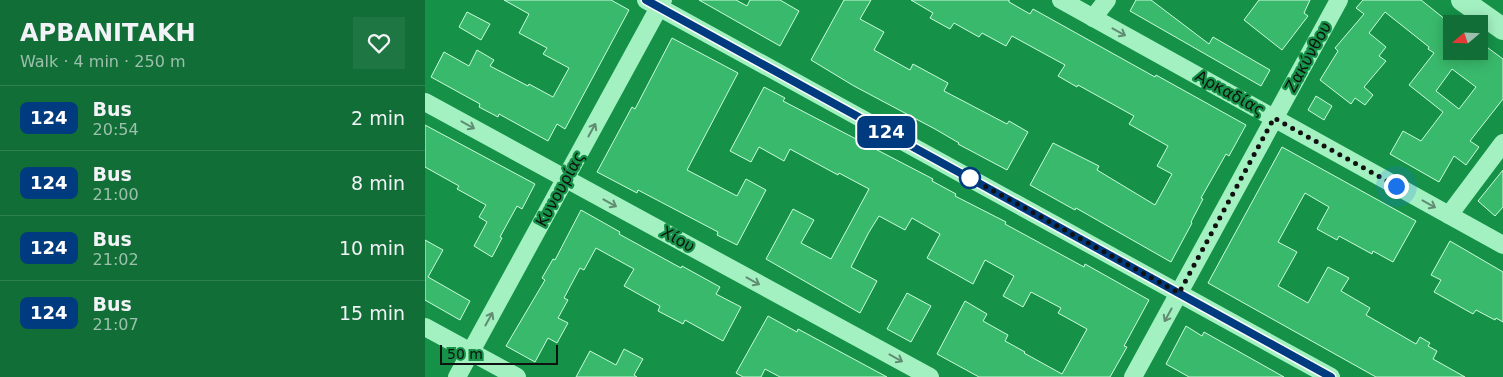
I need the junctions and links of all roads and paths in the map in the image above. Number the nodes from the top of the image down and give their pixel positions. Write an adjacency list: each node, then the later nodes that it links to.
1 (1061, 0): 6 (street, Αρκαδίας)
2 (1107, 0): 6 (street)
3 (1339, 0): 9 (street, Ζακύνθου)
4 (1462, 0): 7 (street)
5 (656, 2): 11 (street, Κυνουρίας, one-way to 5); 14 (street)
6 (1093, 18): 9 (street, Αρκαδίας, one-way to 9)
7 (1503, 29)
8 (425, 102): 11 (street, Χίου, one-way to 11)
9 (1274, 118): 12 (street, Αρκαδίας, one-way to 12); 14 (street, Ζακύνθου)
10 (1503, 143): 12 (street)
11 (566, 179): 16 (street, Κυνουρίας, one-way to 11); 19 (street, Χίου, one-way to 19)
12 (1449, 215): 13 (street, Αρκαδίας)
13 (1503, 245)
14 (1179, 293): 20 (street, Ζακύνθου, one-way to 20); 21 (street)
15 (425, 326): 16 (street)
16 (471, 352): 17 (street, Κυνουρίας); 18 (street)
17 (457, 377)
18 (517, 377)
19 (930, 377)
20 (1133, 377)
21 (1331, 377)

